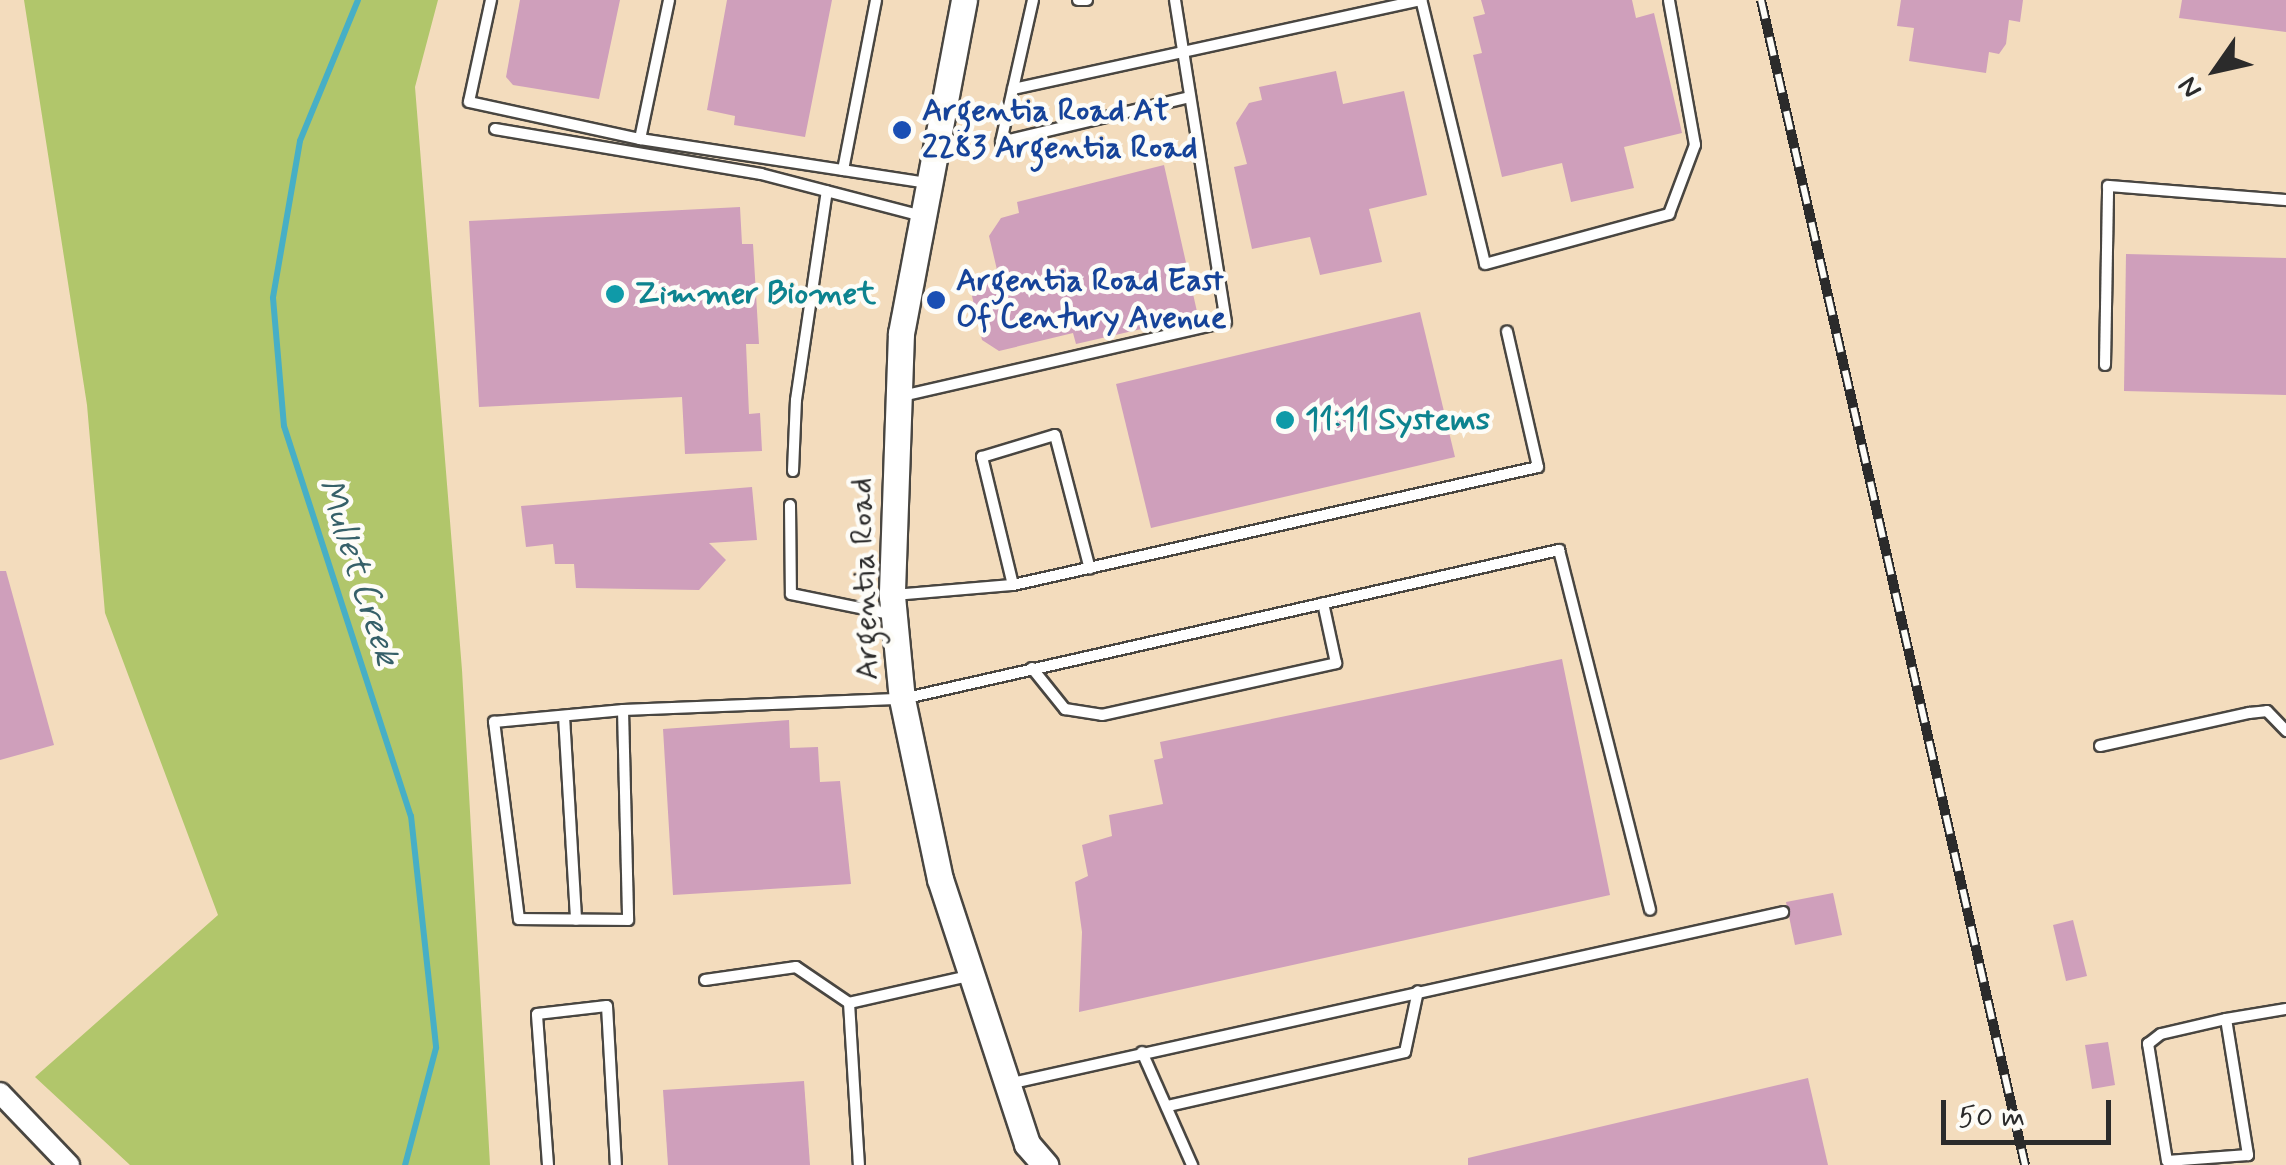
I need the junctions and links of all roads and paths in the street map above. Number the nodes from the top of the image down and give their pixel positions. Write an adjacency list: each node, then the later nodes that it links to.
1 (492, 0): 15 (lane)
2 (669, 0): 15 (lane)
3 (876, 0): 16 (lane)
4 (964, 0): 17 (street, Argentia Road)
5 (1033, 0): 12 (lane)
6 (1078, 0): 7 (lane)
7 (1087, 0)
8 (1175, 0): 11 (lane)
9 (1669, 0): 10 (lane)
10 (1421, 2): 11 (lane)
11 (1182, 49): 12 (lane); 13 (lane)
12 (1013, 90): 13 (lane)
13 (1190, 97): 23 (lane)
14 (495, 129): 18 (lane)
15 (640, 139): 16 (lane)
16 (844, 170): 17 (lane)
17 (928, 183): 20 (street, Argentia Road)
18 (827, 191): 20 (lane); 24 (lane)
19 (2286, 200): 22 (lane)
20 (923, 216): 23 (street, Argentia Road)
21 (1506, 332): 26 (lane)
22 (2104, 365)
23 (899, 397): 29 (street, Argentia Road)
24 (793, 471)
25 (790, 504): 29 (lane)
26 (1090, 569): 27 (lane); 27 (lane)
27 (1013, 586): 29 (lane)
28 (1324, 603): 30 (lane); 30 (lane); 36 (lane)
29 (893, 605): 31 (street, Argentia Road)
30 (1032, 668): 31 (lane)
31 (902, 699): 32 (lane); 39 (street, Argentia Road)
32 (623, 710): 33 (lane); 38 (lane)
33 (564, 716): 38 (lane); 38 (lane)
34 (2286, 731): 35 (lane)
35 (2100, 746)
36 (1650, 910)
37 (1783, 912): 41 (lane)
38 (576, 920)
39 (970, 976): 42 (lane); 46 (street, Argentia Road)
40 (705, 980): 42 (lane)
41 (1418, 991): 45 (lane); 48 (lane)
42 (849, 1003): 53 (lane)
43 (2286, 1009): 44 (lane)
44 (2226, 1020): 44 (lane)
45 (1142, 1052): 46 (lane); 48 (lane)
46 (1007, 1084): 49 (street, Argentia Road)
47 (0, 1093): 50 (street)
48 (1168, 1106): 55 (lane)
49 (1026, 1155): 54 (street, Argentia Road)
50 (69, 1165)
51 (548, 1165): 52 (lane)
52 (616, 1165)
53 (859, 1165)
54 (1046, 1165)
55 (1192, 1165)

